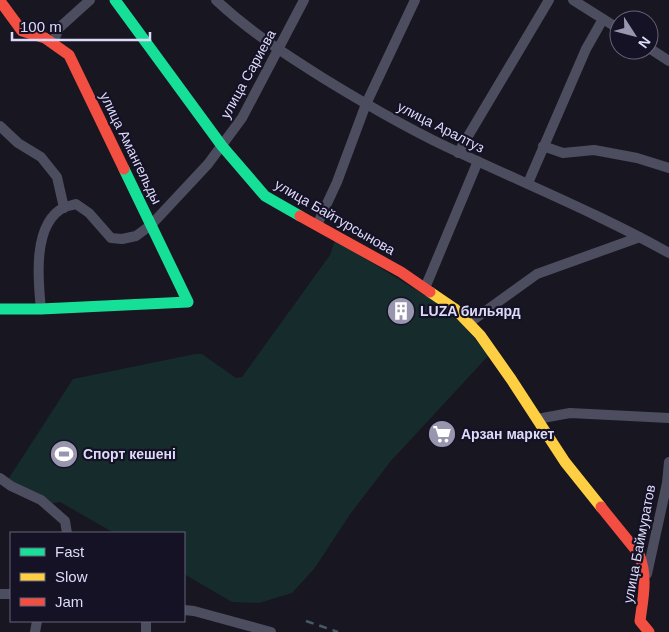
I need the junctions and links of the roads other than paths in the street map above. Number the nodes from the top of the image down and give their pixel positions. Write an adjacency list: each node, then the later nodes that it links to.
1 (90, 0): 11 (street)
2 (115, 0): 15 (street, улица Байтурсынова)
3 (216, 0): 12 (street, улица Аралтуз)
4 (304, 0): 12 (street, улица Сариева)
5 (415, 0): 13 (street)
6 (549, 0): 17 (street)
7 (573, 0): 9 (street)
8 (0, 1): 11 (street, улица Амангельды)
9 (603, 19): 10 (street); 16 (street)
10 (609, 23)
11 (52, 43): 22 (street, улица Амангельды)
12 (278, 50): 13 (street, улица Аралтуз); 15 (street, улица Сариева)
13 (366, 104): 17 (street, улица Аралтуз); 23 (street)
14 (0, 126): 21 (street)
15 (222, 146): 22 (street, улица Сариева); 23 (street, улица Байтурсынова)
16 (543, 146): 19 (street); 20 (street)
17 (458, 152): 18 (street, улица Аралтуз)
18 (478, 161): 20 (street, улица Аралтуз); 26 (street)
19 (669, 168)
20 (528, 183): 24 (street, улица Аралтуз)
21 (64, 208): 22 (street, улица Сариева); 28 (street)
22 (151, 225): 28 (street, улица Амангельды)
23 (317, 225): 26 (street, улица Байтурсынова)
24 (640, 236): 25 (street, улица Аралтуз); 29 (street)
25 (669, 253)
26 (425, 288): 29 (street, улица Байтурсынова)
27 (0, 309): 28 (street)
28 (41, 309)
29 (469, 323): 31 (street, улица Байтурсынова)
30 (669, 418): 31 (street)
31 (537, 419): 35 (street, улица Байтурсынова)
32 (669, 462): 35 (street, улица Баймуратов)
33 (0, 478): 34 (street)
34 (67, 532)
35 (646, 578): 37 (street, улица Баймуратов)
36 (185, 610): 38 (street)
37 (639, 627): 39 (street)
38 (271, 632)
39 (650, 632)

